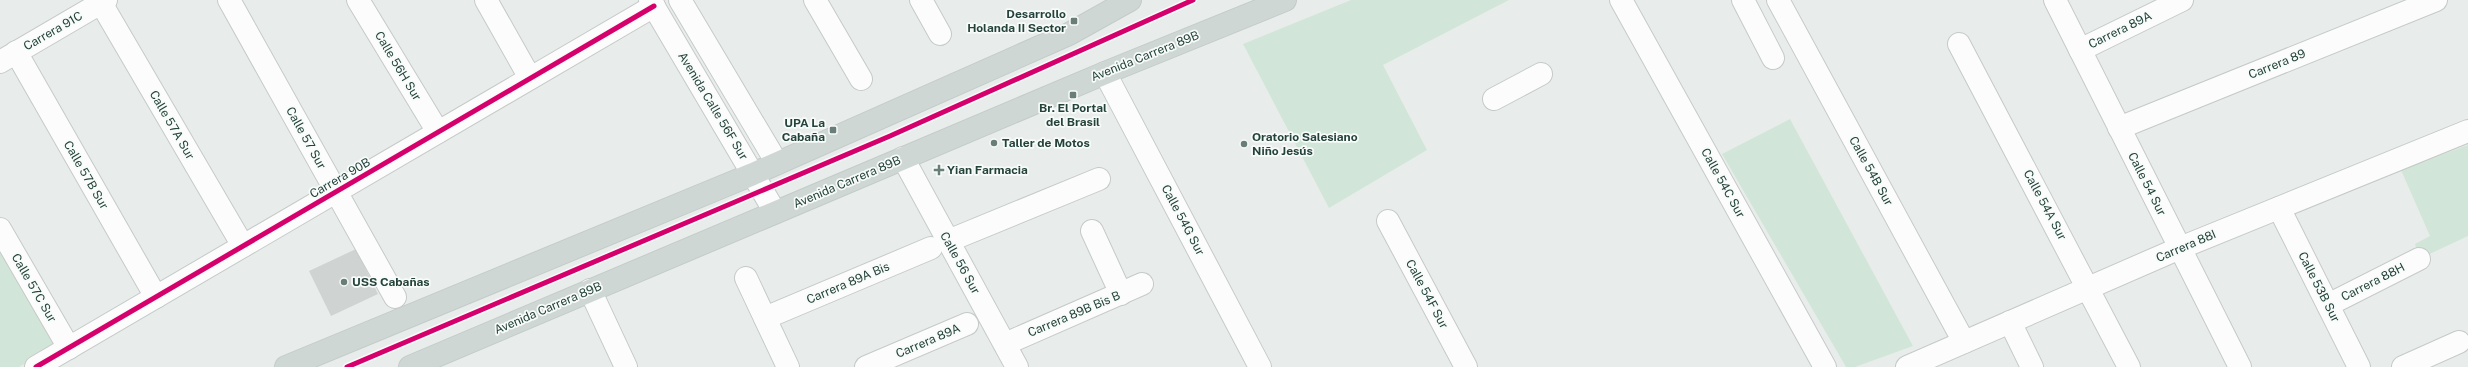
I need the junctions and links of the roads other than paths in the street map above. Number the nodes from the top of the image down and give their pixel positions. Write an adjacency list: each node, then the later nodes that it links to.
1 (229, 0): 35 (street, Calle 57 Sur)
2 (358, 0): 30 (street, Calle 56H Sur)
3 (486, 0): 25 (street)
4 (680, 0): 32 (street)
5 (815, 0): 26 (street)
6 (921, 0): 18 (street)
7 (1130, 0): 32 (main road)
8 (1285, 0): 23 (main road, Avenida Carrera 89B)
9 (1621, 0): 69 (street, Calle 54C Sur)
10 (1743, 0): 22 (street)
11 (1778, 0): 56 (street, Calle 54B Sur)
12 (2055, 0): 20 (street, Calle 54 Sur)
13 (2182, 0): 17 (street, Carrera 89A)
14 (2436, 0): 28 (street, Carrera 89)
15 (103, 2): 21 (street, Carrera 91C); 42 (street, Calle 57A Sur)
16 (652, 3): 25 (street, Carrera 90B); 33 (street, Avenida Calle 56F Sur)
17 (2158, 5): 20 (street, Carrera 89A)
18 (940, 34)
19 (1959, 44): 47 (street, Calle 54A Sur)
20 (2080, 50): 28 (street, Calle 54 Sur)
21 (8, 57): 50 (street, Calle 57B Sur)
22 (1773, 58)
23 (1105, 73): 31 (main road, Avenida Carrera 89B); 67 (street, Calle 54G Sur)
24 (1541, 74): 27 (street)
25 (530, 78): 30 (street, Carrera 90B)
26 (861, 79)
27 (1494, 100)
28 (2119, 128): 43 (street, Calle 54 Sur)
29 (2468, 131): 36 (street, Carrera 88I)
30 (438, 132): 35 (street, Carrera 90B)
31 (903, 158): 37 (main road, Avenida Carrera 89B); 41 (street, Calle 56 Sur)
32 (777, 164): 33 (main road)
33 (753, 174): 37 (street, Avenida Calle 56F Sur); 61 (main road)
34 (1099, 179): 41 (street, Carrera 89A Bis)
35 (336, 192): 42 (street, Carrera 90B); 51 (street, Calle 57 Sur)
36 (2279, 208): 43 (street, Carrera 88I); 52 (street, Calle 53B Sur)
37 (775, 212): 48 (main road, Avenida Carrera 89B)
38 (1388, 220): 68 (street, Calle 54F Sur)
39 (0, 229): 59 (street, Calle 57C Sur)
40 (1092, 231): 49 (street)
41 (940, 244): 53 (street, Carrera 89A Bis); 58 (street, Calle 56 Sur)
42 (243, 246): 50 (street, Carrera 90B)
43 (2180, 248): 47 (street, Carrera 88I); 73 (street, Calle 54 Sur)
44 (2419, 259): 52 (street, Carrera 88H)
45 (746, 278): 53 (street)
46 (1142, 284): 49 (street, Carrera 89B Bis B)
47 (2089, 287): 54 (street, Carrera 88I); 72 (street, Calle 54A Sur)
48 (590, 290): 62 (main road, Avenida Carrera 89B); 63 (street)
49 (1121, 294): 58 (street, Carrera 89B Bis B)
50 (156, 297): 59 (street, Carrera 90B)
51 (395, 297)
52 (2328, 305): 74 (street, Calle 53B Sur)
53 (765, 318): 64 (street)
54 (2010, 322): 56 (street, Carrera 88I); 71 (street)
55 (967, 324): 65 (street, Carrera 89A)
56 (1964, 342): 70 (street, Carrera 88I)
57 (2459, 342): 75 (street)
58 (1005, 344): 66 (street, Calle 56 Sur)
59 (69, 348): 60 (street, Carrera 90B)
60 (36, 367)
61 (286, 367)
62 (410, 367)
63 (626, 367)
64 (788, 367)
65 (866, 367)
66 (1017, 367)
67 (1260, 367)
68 (1466, 367)
69 (1825, 367)
70 (1907, 367)
71 (2032, 367)
72 (2129, 367)
73 (2240, 367)
74 (2359, 367)
75 (2402, 367)

